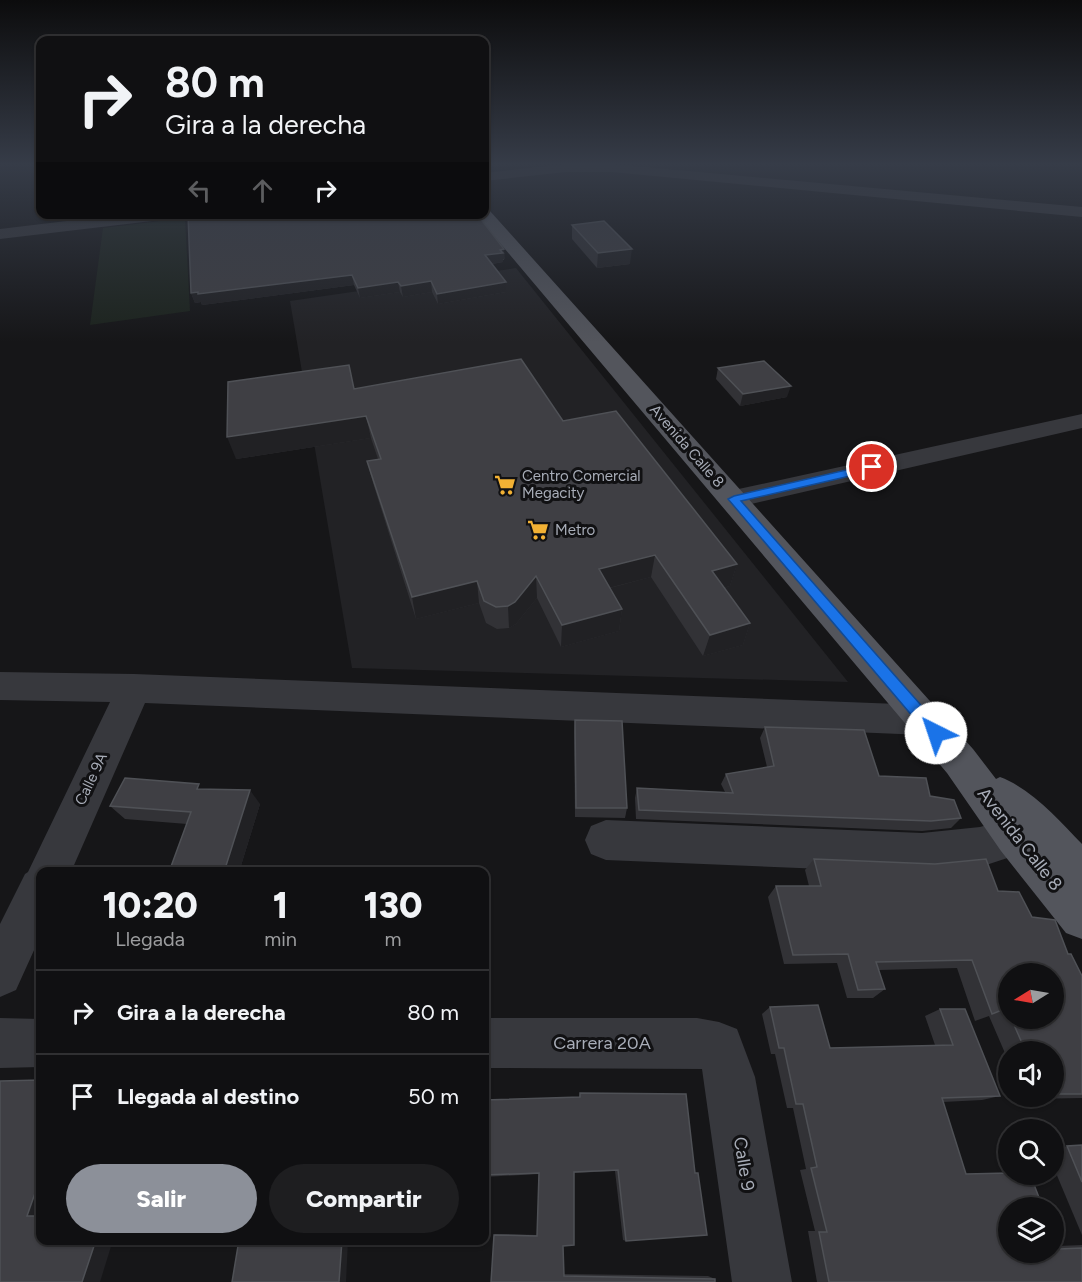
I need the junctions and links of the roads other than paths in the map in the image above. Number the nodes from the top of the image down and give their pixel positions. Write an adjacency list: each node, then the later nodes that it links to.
1 (94, 223): 3 (street)
2 (492, 223): 5 (main road, Avenida Calle 8)
3 (0, 234)
4 (1082, 421): 5 (street)
5 (734, 499): 8 (main road, Avenida Calle 8)
6 (0, 686): 7 (street)
7 (134, 688): 8 (street); 12 (street, Calle 9A)
8 (924, 720): 9 (main road, Avenida Calle 8)
9 (960, 760): 10 (main road, Avenida Calle 8); 13 (main road, Avenida Calle 8)
10 (1015, 837): 11 (street); 15 (main road, Avenida Calle 8)
11 (606, 840)
12 (51, 867)
13 (1082, 875)
14 (36, 898): 16 (street)
15 (1082, 917)
16 (0, 974)
17 (0, 1042): 18 (street)
18 (36, 1042)
19 (489, 1043): 20 (street, Carrera 20A)
20 (719, 1047): 21 (street, Calle 9)
21 (762, 1282)

